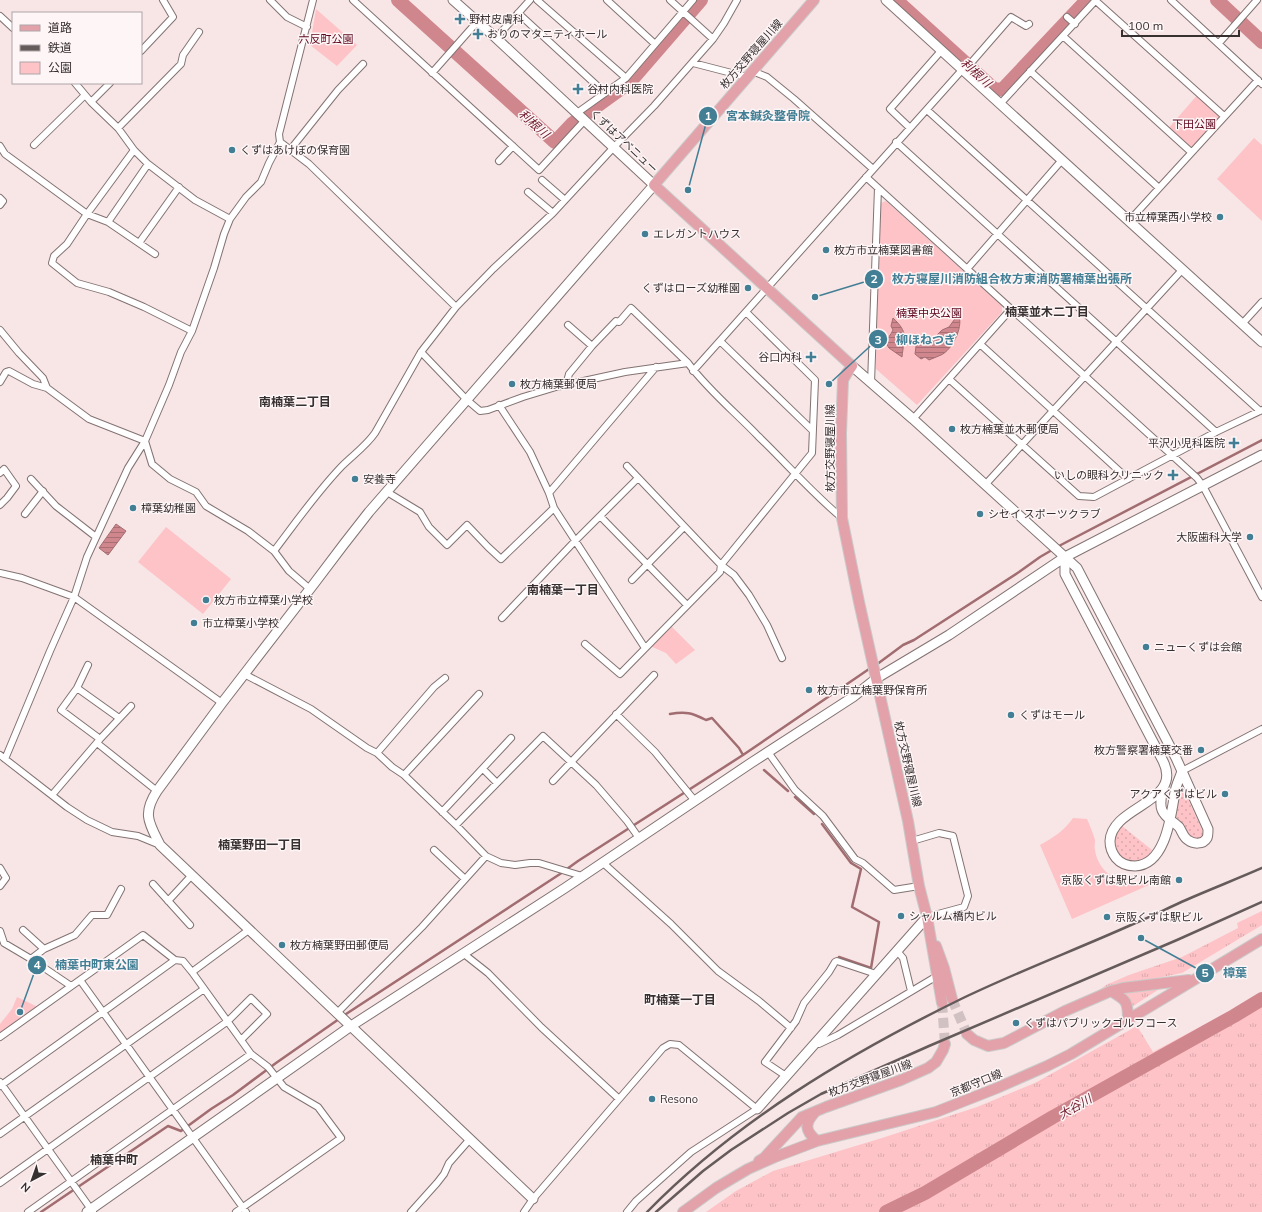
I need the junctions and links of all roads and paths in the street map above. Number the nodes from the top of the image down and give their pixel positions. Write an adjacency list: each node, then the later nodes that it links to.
1 (163, 0): 32 (street)
2 (270, 0): 25 (street)
3 (313, 0): 25 (street)
4 (352, 0): 38 (street)
5 (453, 0): 21 (street, くずはアベニュー)
6 (530, 0): 18 (street)
7 (537, 0): 40 (street)
8 (607, 0): 31 (street)
9 (670, 0): 17 (street)
10 (693, 0): 17 (street)
11 (737, 0): 29 (street)
12 (814, 0): 39 (main road, 枚方交野寝屋川線)
13 (886, 0): 33 (street)
14 (1096, 0): 22 (street); 50 (street)
15 (1171, 0): 30 (street)
16 (1257, 0): 30 (street)
17 (683, 12): 29 (street); 31 (street)
18 (518, 13): 28 (street); 44 (street)
19 (0, 16): 24 (street)
20 (1067, 17): 22 (street)
21 (476, 22): 28 (street, くずはアベニュー); 38 (street)
22 (1073, 23): 27 (street)
23 (1029, 24): 36 (street)
24 (12, 27)
25 (307, 27): 54 (street)
26 (199, 32): 52 (street)
27 (1063, 36): 37 (street); 62 (street)
28 (496, 38): 49 (street, くずはアベニュー)
29 (713, 39): 34 (street)
30 (1219, 43): 41 (street)
31 (655, 44): 40 (street)
32 (142, 50)
33 (941, 50): 36 (street); 53 (street)
34 (693, 63): 39 (street); 59 (street)
35 (363, 64): 61 (street)
36 (966, 68): 47 (street); 48 (street)
37 (1030, 71): 47 (street); 72 (street)
38 (432, 73): 58 (street)
39 (750, 74): 66 (street); 69 (main road, 枚方交野寝屋川線)
40 (626, 78): 44 (street)
41 (1260, 82): 50 (street)
42 (76, 84): 45 (street)
43 (109, 84): 46 (street)
44 (605, 93): 49 (street)
45 (85, 95): 46 (street); 56 (street)
46 (91, 102): 52 (street)
47 (1000, 104): 63 (street)
48 (927, 110): 53 (street); 76 (street)
49 (577, 113): 51 (street, くずはアベニュー)
50 (1224, 116): 62 (street)
51 (585, 120): 58 (street); 59 (street, くずはアベニュー)
52 (118, 128): 60 (street)
53 (910, 128): 55 (street)
54 (280, 142): 61 (street); 80 (street)
55 (896, 142): 66 (street); 83 (street)
56 (34, 145)
57 (0, 146): 79 (street)
58 (513, 146): 64 (street)
59 (614, 147): 69 (street, くずはアベニュー); 75 (street)
60 (134, 150): 65 (street); 79 (street)
61 (290, 150): 90 (street)
62 (1191, 152): 72 (street)
63 (1062, 160): 76 (street); 81 (street)
64 (498, 161)
65 (148, 164): 70 (street); 82 (street)
66 (873, 169): 67 (street)
67 (866, 177): 71 (street); 88 (street)
68 (542, 180): 75 (street)
69 (654, 186): 88 (main road); 114 (street)
70 (179, 187): 80 (street); 84 (street)
71 (878, 188): 86 (street); 111 (street)
72 (1159, 188): 81 (street)
73 (528, 192): 78 (street)
74 (0, 198): 77 (street)
75 (565, 200): 78 (street)
76 (1027, 200): 83 (street); 91 (street)
77 (0, 205)
78 (553, 213): 90 (street)
79 (87, 214): 82 (street); 97 (street)
80 (230, 219): 97 (street)
81 (1129, 221): 87 (street)
82 (108, 222): 84 (street)
83 (997, 234): 86 (street); 99 (street)
84 (139, 243): 85 (street)
85 (155, 254)
86 (967, 269): 92 (street)
87 (1182, 270): 91 (street); 95 (street)
88 (767, 289): 93 (street); 105 (main road)
89 (1262, 302): 95 (street)
90 (456, 307): 103 (street)
91 (1147, 308): 99 (street); 117 (street)
92 (1011, 309): 101 (street); 108 (street)
93 (746, 312): 98 (street); 119 (street)
94 (568, 324): 102 (street)
95 (1242, 324): 100 (street)
96 (0, 330): 113 (street)
97 (192, 331): 121 (street)
98 (720, 341): 107 (street); 119 (street)
99 (1116, 342): 108 (street); 120 (street)
100 (1262, 342)
101 (980, 344): 109 (street); 116 (street)
102 (592, 346): 104 (street); 112 (street)
103 (421, 352): 114 (street); 144 (street)
104 (688, 363): 106 (street); 107 (street)
105 (852, 366): 111 (street); 140 (main road, 枚方交野寝屋川線)
106 (656, 367): 112 (street); 135 (street)
107 (693, 371): 127 (street)
108 (1085, 376): 116 (street); 124 (street)
109 (949, 379): 118 (street); 122 (street)
110 (0, 382): 113 (street)
111 (871, 383): 118 (street)
112 (566, 385): 115 (street)
113 (47, 388): 121 (street)
114 (466, 400): 115 (street); 134 (street)
115 (500, 405): 135 (street)
116 (1053, 411): 122 (street); 130 (street)
117 (1261, 411): 120 (street)
118 (913, 419): 131 (street)
119 (812, 430): 127 (street)
120 (1216, 432): 124 (street)
121 (145, 441): 142 (street); 144 (street)
122 (1022, 445): 130 (street); 131 (street)
123 (1262, 455): 132 (street)
124 (1173, 456): 130 (street); 132 (street)
125 (627, 466): 128 (street)
126 (0, 473): 136 (street)
127 (796, 473): 140 (street); 147 (street)
128 (638, 478): 139 (street); 141 (street)
129 (31, 479): 133 (street)
130 (1128, 479)
131 (985, 485): 145 (street)
132 (1203, 486): 145 (street); 152 (street)
133 (43, 491): 138 (street); 142 (street)
134 (387, 492): 137 (street); 150 (street)
135 (549, 494): 137 (street)
136 (0, 505)
137 (554, 508): 143 (street)
138 (25, 514)
139 (600, 516): 143 (street); 146 (street)
140 (842, 518): 162 (main road, 枚方交野寝屋川線)
141 (684, 527): 146 (street); 147 (street)
142 (96, 537): 151 (street)
143 (575, 541): 154 (street); 156 (street)
144 (274, 550): 150 (street)
145 (1065, 557): 162 (street); 177 (street); 181 (street)
146 (647, 564): 149 (street); 153 (street)
147 (721, 565): 153 (street); 157 (street)
148 (0, 573): 151 (street)
149 (632, 580)
150 (310, 589): 159 (street)
151 (74, 597): 165 (street); 174 (street)
152 (1262, 597)
153 (687, 606): 156 (street)
154 (502, 618)
155 (585, 644): 156 (street)
156 (645, 648)
157 (782, 658)
158 (88, 665): 163 (street)
159 (244, 674): 165 (street); 173 (street)
160 (654, 675): 167 (street)
161 (445, 678): 173 (street)
162 (877, 678): 172 (street); 189 (main road, 枚方交野寝屋川線)
163 (77, 688): 168 (street); 171 (street)
164 (479, 694): 178 (street)
165 (222, 703): 182 (street)
166 (131, 706): 168 (street)
167 (616, 714): 175 (street); 184 (street)
168 (119, 718): 171 (street)
169 (1262, 729): 177 (street)
170 (511, 738): 176 (street)
171 (99, 741): 182 (street); 183 (street)
172 (768, 752): 184 (street); 200 (street)
173 (376, 753): 178 (street)
174 (1, 756): 183 (street)
175 (571, 762): 179 (street); 180 (street); 188 (street)
176 (483, 769): 180 (street); 185 (street)
177 (1182, 772): 186 (street); 186 (street)
178 (404, 775): 185 (street)
179 (553, 781)
180 (497, 783): 187 (street)
181 (1163, 788): 186 (street); 186 (street)
182 (157, 791): 190 (street)
183 (52, 795): 190 (street)
184 (695, 801): 188 (street)
185 (442, 812): 187 (street)
186 (1170, 820)
187 (456, 825): 192 (street)
188 (639, 838): 193 (street)
189 (912, 841): 200 (main road, 枚方交野寝屋川線); 203 (street)
190 (160, 845): 195 (street)
191 (434, 850): 197 (street)
192 (486, 856): 196 (street); 197 (street)
193 (602, 862): 196 (street); 229 (street)
194 (0, 868): 199 (street)
195 (192, 875): 202 (street); 206 (street)
196 (582, 876): 212 (street)
197 (465, 879): 225 (street)
198 (153, 884): 202 (street)
199 (0, 886)
200 (919, 886): 203 (main road, 枚方交野寝屋川線)
201 (121, 889): 210 (street)
202 (168, 901): 204 (street)
203 (927, 917): 211 (street); 217 (main road, 枚方交野寝屋川線); 217 (main road, 枚方交野寝屋川線)
204 (190, 926)
205 (23, 930): 210 (street)
206 (250, 930): 215 (street); 225 (street)
207 (0, 931): 209 (street)
208 (1262, 939): 219 (main road, 京都守口線)
209 (2, 945): 213 (street)
210 (44, 949): 213 (street)
211 (897, 951): 216 (street); 222 (street)
212 (464, 954): 228 (street); 241 (street)
213 (31, 959): 220 (street)
214 (175, 960): 215 (street); 218 (street); 224 (street)
215 (192, 972): 221 (street)
216 (876, 974): 229 (street); 233 (street)
217 (936, 976): 222 (street)
218 (80, 980): 220 (street); 224 (street)
219 (1193, 980): 223 (main road); 226 (main road, 京都守口線)
220 (72, 986): 231 (street)
221 (204, 989): 227 (street); 234 (street)
222 (911, 991): 233 (street)
223 (1111, 991): 226 (main road); 230 (main road)
224 (103, 1012): 234 (street); 240 (street)
225 (337, 1013): 228 (street)
226 (1128, 1019): 249 (main road, 京都守口線)
227 (228, 1021): 232 (street); 232 (street); 238 (street)
228 (351, 1026): 239 (street); 248 (street)
229 (791, 1028): 237 (street)
230 (967, 1034)
231 (0, 1037)
232 (241, 1040): 236 (street)
233 (815, 1043): 237 (street)
234 (126, 1044): 238 (street); 245 (street)
235 (944, 1044): 244 (main road, 枚方交野寝屋川線)
236 (251, 1054): 239 (street); 243 (street)
237 (786, 1076): 242 (street)
238 (150, 1077): 243 (street); 250 (street)
239 (276, 1079): 247 (street); 255 (street)
240 (1, 1084): 245 (street)
241 (618, 1098): 242 (street); 254 (street)
242 (757, 1109): 261 (street)
243 (173, 1110): 247 (street); 252 (street)
244 (815, 1112): 249 (main road); 251 (main road, 枚方交野寝屋川線)
245 (25, 1116): 246 (street); 250 (street)
246 (0, 1134)
247 (193, 1137): 255 (street); 256 (street)
248 (470, 1139): 254 (street); 259 (street)
249 (818, 1141): 251 (main road, 京都守口線)
250 (48, 1149): 252 (street); 253 (street)
251 (748, 1169): 262 (main road, 京都守口線)
252 (71, 1182): 256 (street); 257 (street)
253 (0, 1183)
254 (533, 1199): 260 (street)
255 (245, 1210): 258 (street)
256 (90, 1211)
257 (28, 1212)
258 (236, 1212)
259 (412, 1212)
260 (524, 1212)
261 (627, 1212)
262 (683, 1212)

